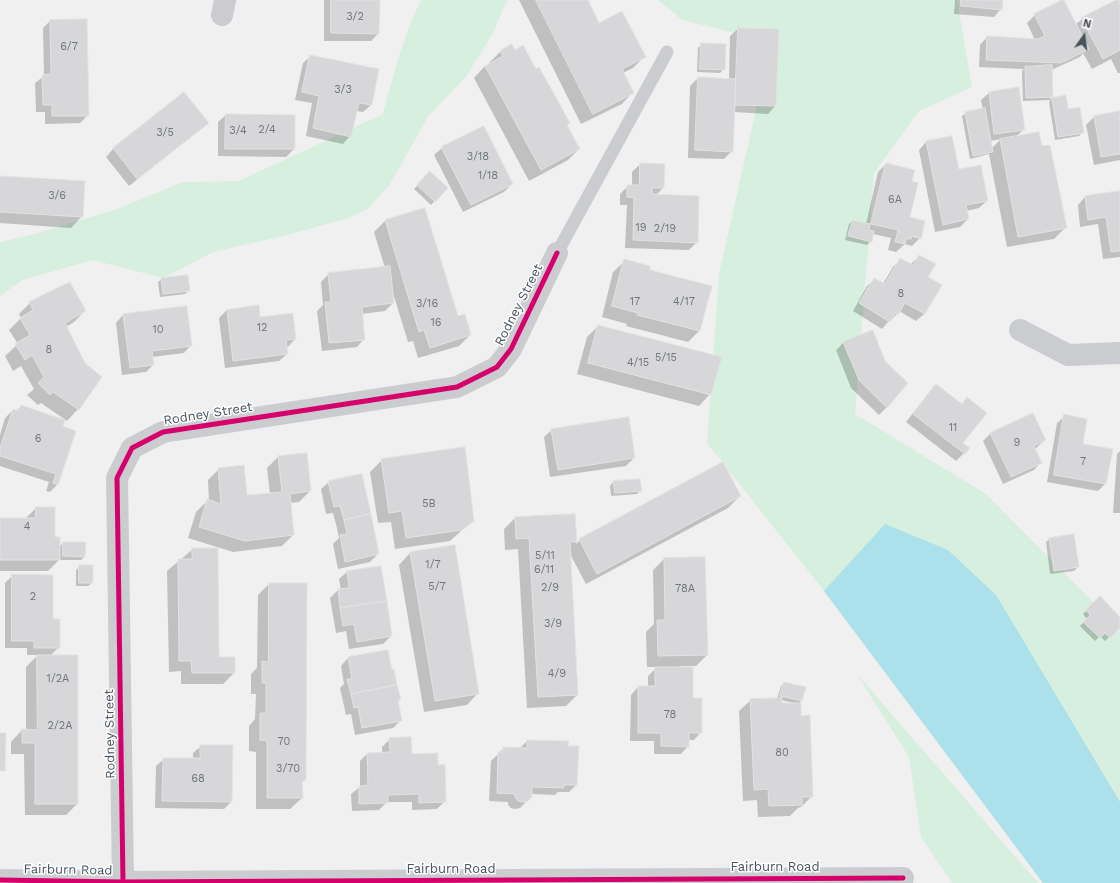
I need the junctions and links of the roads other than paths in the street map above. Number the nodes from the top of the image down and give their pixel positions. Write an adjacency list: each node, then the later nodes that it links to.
1 (667, 52): 2 (lane)
2 (558, 253): 7 (street, Rodney Street)
3 (1020, 330): 4 (street)
4 (1120, 353)
5 (0, 880): 7 (street, Fairburn Road)
6 (905, 880): 8 (street, Fairburn Road)
7 (123, 882): 8 (street, Fairburn Road)
8 (432, 882)

